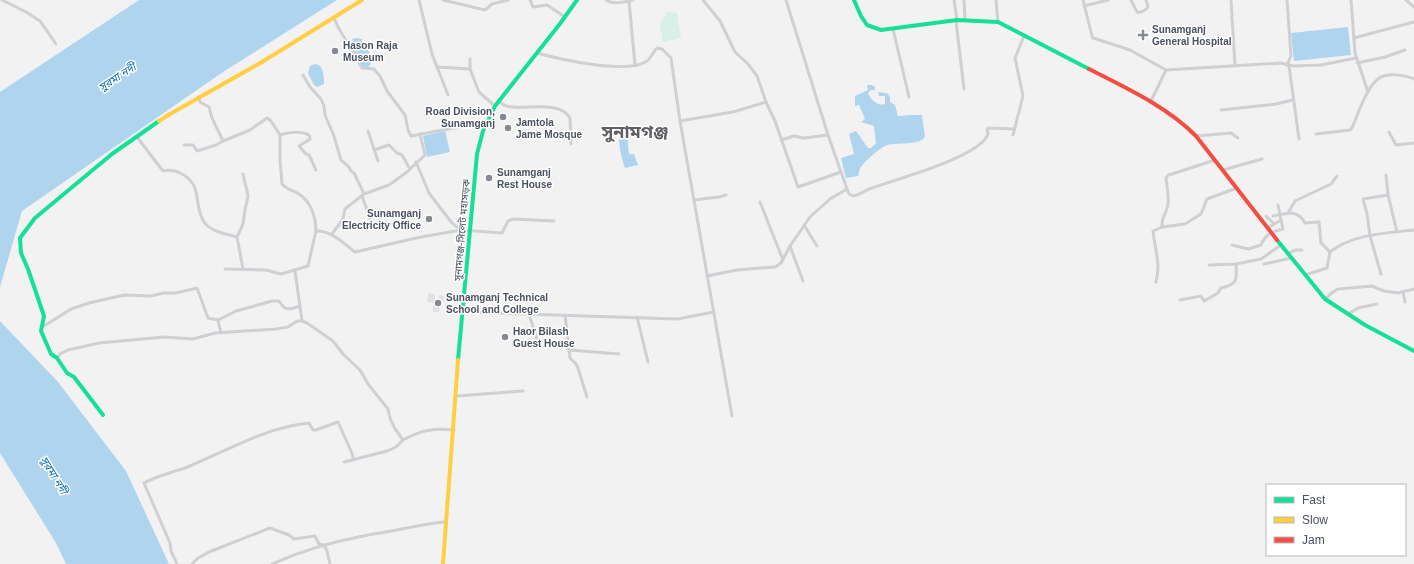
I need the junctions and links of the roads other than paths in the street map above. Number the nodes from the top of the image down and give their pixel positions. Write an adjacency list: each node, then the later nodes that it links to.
1 (2, 0): 35 (street)
2 (362, 0): 27 (street)
3 (419, 0): 44 (street)
4 (442, 0): 5 (street)
5 (508, 0)
6 (530, 0): 26 (street)
7 (576, 0): 26 (street, সুনামগঞ্জ-সিলেট মহাসড়ক)
8 (606, 0): 9 (street)
9 (631, 0): 41 (street)
10 (704, 0): 57 (street)
11 (786, 0): 68 (street)
12 (854, 0): 32 (street)
13 (954, 0): 29 (street)
14 (964, 0): 28 (street)
15 (996, 0): 30 (street)
16 (1083, 0): 24 (street)
17 (1108, 0): 24 (street)
18 (1131, 0): 19 (street)
19 (1146, 0)
20 (1231, 0): 43 (street)
21 (1287, 0): 42 (street)
22 (1352, 0): 34 (street)
23 (1406, 0): 25 (street)
24 (1084, 6): 46 (street)
25 (1414, 7)
26 (565, 17): 37 (street, সুনামগঞ্জ-সিলেট মহাসড়ক)
27 (334, 18): 53 (street); 65 (street)
28 (965, 20): 29 (street); 30 (street)
29 (956, 21): 32 (street); 49 (street)
30 (998, 22): 33 (street)
31 (1414, 22): 34 (street)
32 (893, 29): 52 (street)
33 (1024, 36): 56 (street); 62 (street)
34 (1354, 38): 38 (street)
35 (56, 44)
36 (1405, 50): 40 (street)
37 (537, 53): 41 (street); 54 (street, সুনামগঞ্জ-সিলেট মহাসড়ক)
38 (1356, 58): 40 (street); 42 (street)
39 (470, 59): 45 (street)
40 (1357, 63): 50 (street)
41 (635, 65): 60 (street)
42 (1288, 65): 43 (street); 55 (street)
43 (1235, 66): 46 (street)
44 (438, 67): 45 (street); 51 (street)
45 (470, 69): 58 (street)
46 (1166, 70): 56 (street)
47 (303, 75): 93 (street)
48 (1414, 79): 50 (street)
49 (964, 89)
50 (1368, 92): 66 (street)
51 (448, 95)
52 (909, 97)
53 (199, 99): 71 (street); 75 (street)
54 (498, 100): 58 (street, সুনামগঞ্জ-সিলেট মহাসড়ক); 77 (street)
55 (1293, 100): 59 (street); 73 (street)
56 (1151, 101): 70 (street)
57 (766, 102): 60 (street); 74 (street)
58 (494, 106): 61 (street, সুনামগঞ্জ-সিলেট মহাসড়ক)
59 (1220, 110)
60 (680, 121): 96 (street)
61 (486, 122): 65 (street); 113 (street, সুনামগঞ্জ-সিলেট মহাসড়ক)
62 (1014, 129): 69 (street); 92 (street)
63 (368, 131): 79 (street)
64 (1389, 132): 76 (street)
65 (420, 134): 83 (street)
66 (1316, 134)
67 (280, 135): 75 (street); 85 (street); 112 (street)
68 (828, 135): 74 (street); 87 (street)
69 (1013, 135)
70 (1196, 136): 72 (street); 81 (street)
71 (137, 137): 118 (street); 153 (street)
72 (1238, 138)
73 (1298, 139)
74 (781, 140): 87 (street)
75 (223, 141): 78 (street)
76 (1414, 142)
77 (571, 144)
78 (184, 145)
79 (374, 150): 82 (street); 84 (street)
80 (1262, 159): 86 (street)
81 (1215, 160): 86 (street); 108 (street)
82 (378, 161)
83 (416, 162): 84 (street); 110 (street)
84 (410, 168): 93 (street)
85 (316, 170)
86 (1223, 170): 91 (street)
87 (841, 172): 92 (street)
88 (243, 174): 118 (street)
89 (1386, 175): 95 (street)
90 (1338, 176): 99 (street)
91 (1237, 188): 108 (street); 109 (street)
92 (847, 189): 107 (street)
93 (363, 195): 105 (street); 116 (street)
94 (726, 195): 96 (street)
95 (1388, 195): 115 (street); 117 (street)
96 (694, 200): 134 (street)
97 (760, 202): 126 (street)
98 (1278, 205): 100 (street)
99 (1288, 213): 100 (street); 124 (street)
100 (1280, 215): 102 (street); 103 (street)
101 (1266, 216): 106 (street)
102 (1273, 216)
103 (1281, 220): 106 (street); 114 (street)
104 (554, 221): 113 (street)
105 (372, 224)
106 (1274, 224): 109 (street)
107 (804, 225): 121 (street); 122 (street)
108 (1162, 227): 137 (street)
109 (1267, 227): 114 (street)
110 (461, 230): 113 (street); 116 (street)
111 (1414, 230): 115 (street)
112 (316, 231): 116 (street); 132 (street)
113 (470, 232): 145 (street, সুনামগঞ্জ-সিলেট মহাসড়ক)
114 (1271, 232): 119 (street); 120 (street)
115 (1397, 232): 117 (street)
116 (332, 234)
117 (1370, 236): 124 (street); 133 (street)
118 (237, 237): 130 (street)
119 (1232, 245)
120 (1281, 245): 125 (street); 127 (street)
121 (790, 246): 126 (street); 136 (street)
122 (817, 246)
123 (1302, 250): 125 (street)
124 (1330, 252): 135 (street)
125 (1289, 256): 128 (street); 135 (street)
126 (782, 260): 134 (street)
127 (1236, 264): 129 (street); 141 (street)
128 (1264, 264)
129 (1209, 265)
130 (243, 269): 131 (street); 132 (street)
131 (225, 270)
132 (295, 271): 144 (street)
133 (1381, 274)
134 (707, 276): 146 (street)
135 (1305, 276): 140 (street)
136 (803, 281)
137 (1156, 282)
138 (1414, 289): 139 (street)
139 (1403, 292): 140 (street); 142 (street)
140 (1325, 299): 148 (street)
141 (1180, 300)
142 (1405, 302)
143 (1377, 304): 148 (street)
144 (300, 306): 151 (street); 152 (street)
145 (462, 312): 147 (street); 162 (street, সুনামগঞ্জ-সিলেট মহাসড়ক)
146 (714, 312): 150 (street); 165 (street)
147 (529, 314): 149 (street); 155 (street)
148 (1348, 314): 157 (street)
149 (565, 315): 150 (street); 156 (street)
150 (637, 317): 160 (street)
151 (218, 320): 153 (street); 154 (street)
152 (302, 321): 154 (street); 167 (street)
153 (44, 326): 159 (street)
154 (221, 332): 159 (street)
155 (539, 346)
156 (569, 350): 158 (street); 163 (street)
157 (1414, 351)
158 (619, 354)
159 (57, 358): 164 (street)
160 (648, 362)
161 (523, 391): 162 (street)
162 (456, 396): 166 (street, সুনামগঞ্জ-সিলেট মহাসড়ক)
163 (587, 397)
164 (103, 415)
165 (732, 416)
166 (454, 430): 167 (street); 170 (street, সুনামগঞ্জ-সিলেট মহাসড়ক)
167 (403, 440): 168 (street)
168 (354, 460): 169 (street); 172 (street)
169 (344, 462)
170 (446, 522): 171 (street); 176 (street, সুনামগঞ্জ-সিলেট মহাসড়ক)
171 (324, 545): 173 (street); 174 (street); 175 (street)
172 (177, 564)
173 (192, 564)
174 (272, 564)
175 (330, 564)
176 (443, 564)

